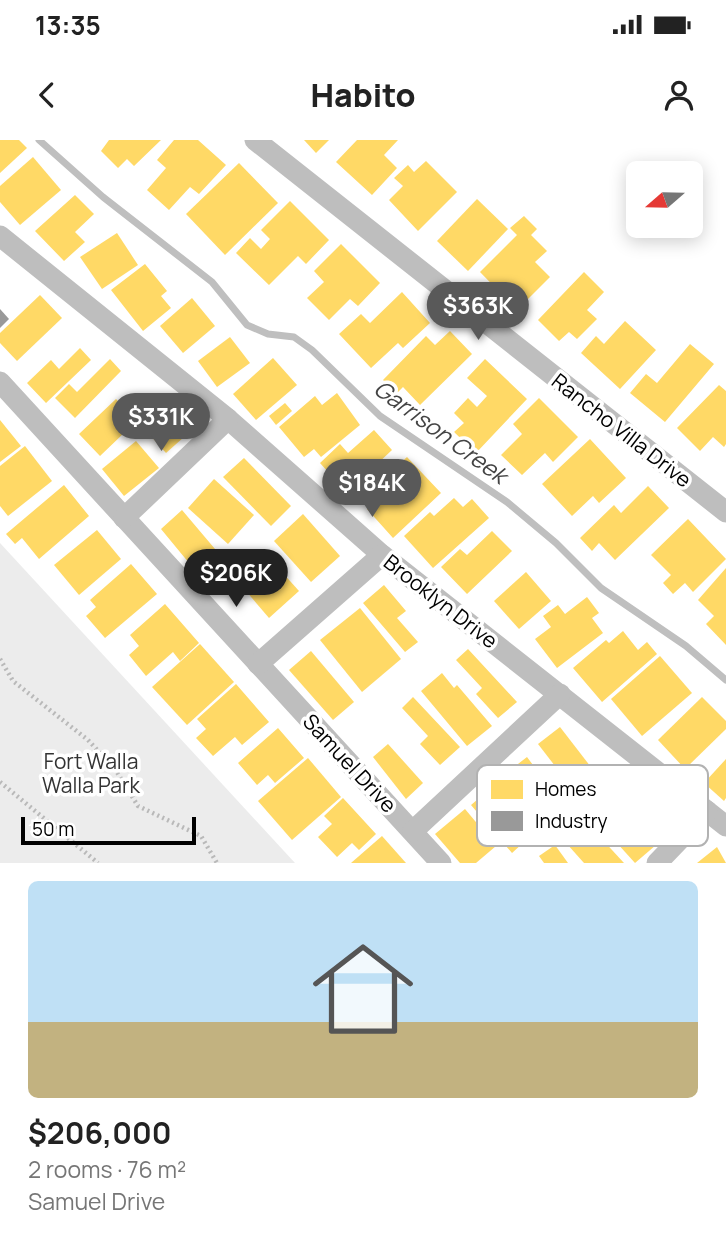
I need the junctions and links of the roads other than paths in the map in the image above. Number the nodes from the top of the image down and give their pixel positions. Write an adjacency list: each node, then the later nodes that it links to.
1 (255, 140): 5 (street, Rancho Villa Drive)
2 (0, 236): 4 (street, Brooklyn Drive)
3 (0, 382): 6 (street, Samuel Drive)
4 (228, 419): 6 (street); 7 (street, Brooklyn Drive)
5 (726, 512)
6 (124, 518): 8 (street, Samuel Drive)
7 (382, 555): 8 (street); 9 (street, Brooklyn Drive)
8 (258, 664): 15 (street, Samuel Drive)
9 (560, 694): 10 (street); 11 (street, Brooklyn Drive)
10 (484, 765)
11 (649, 765)
12 (477, 771): 15 (street)
13 (708, 812): 14 (street, Brooklyn Drive)
14 (726, 826)
15 (413, 831): 17 (street, Samuel Drive)
16 (673, 846): 18 (street)
17 (441, 863)
18 (657, 863)

